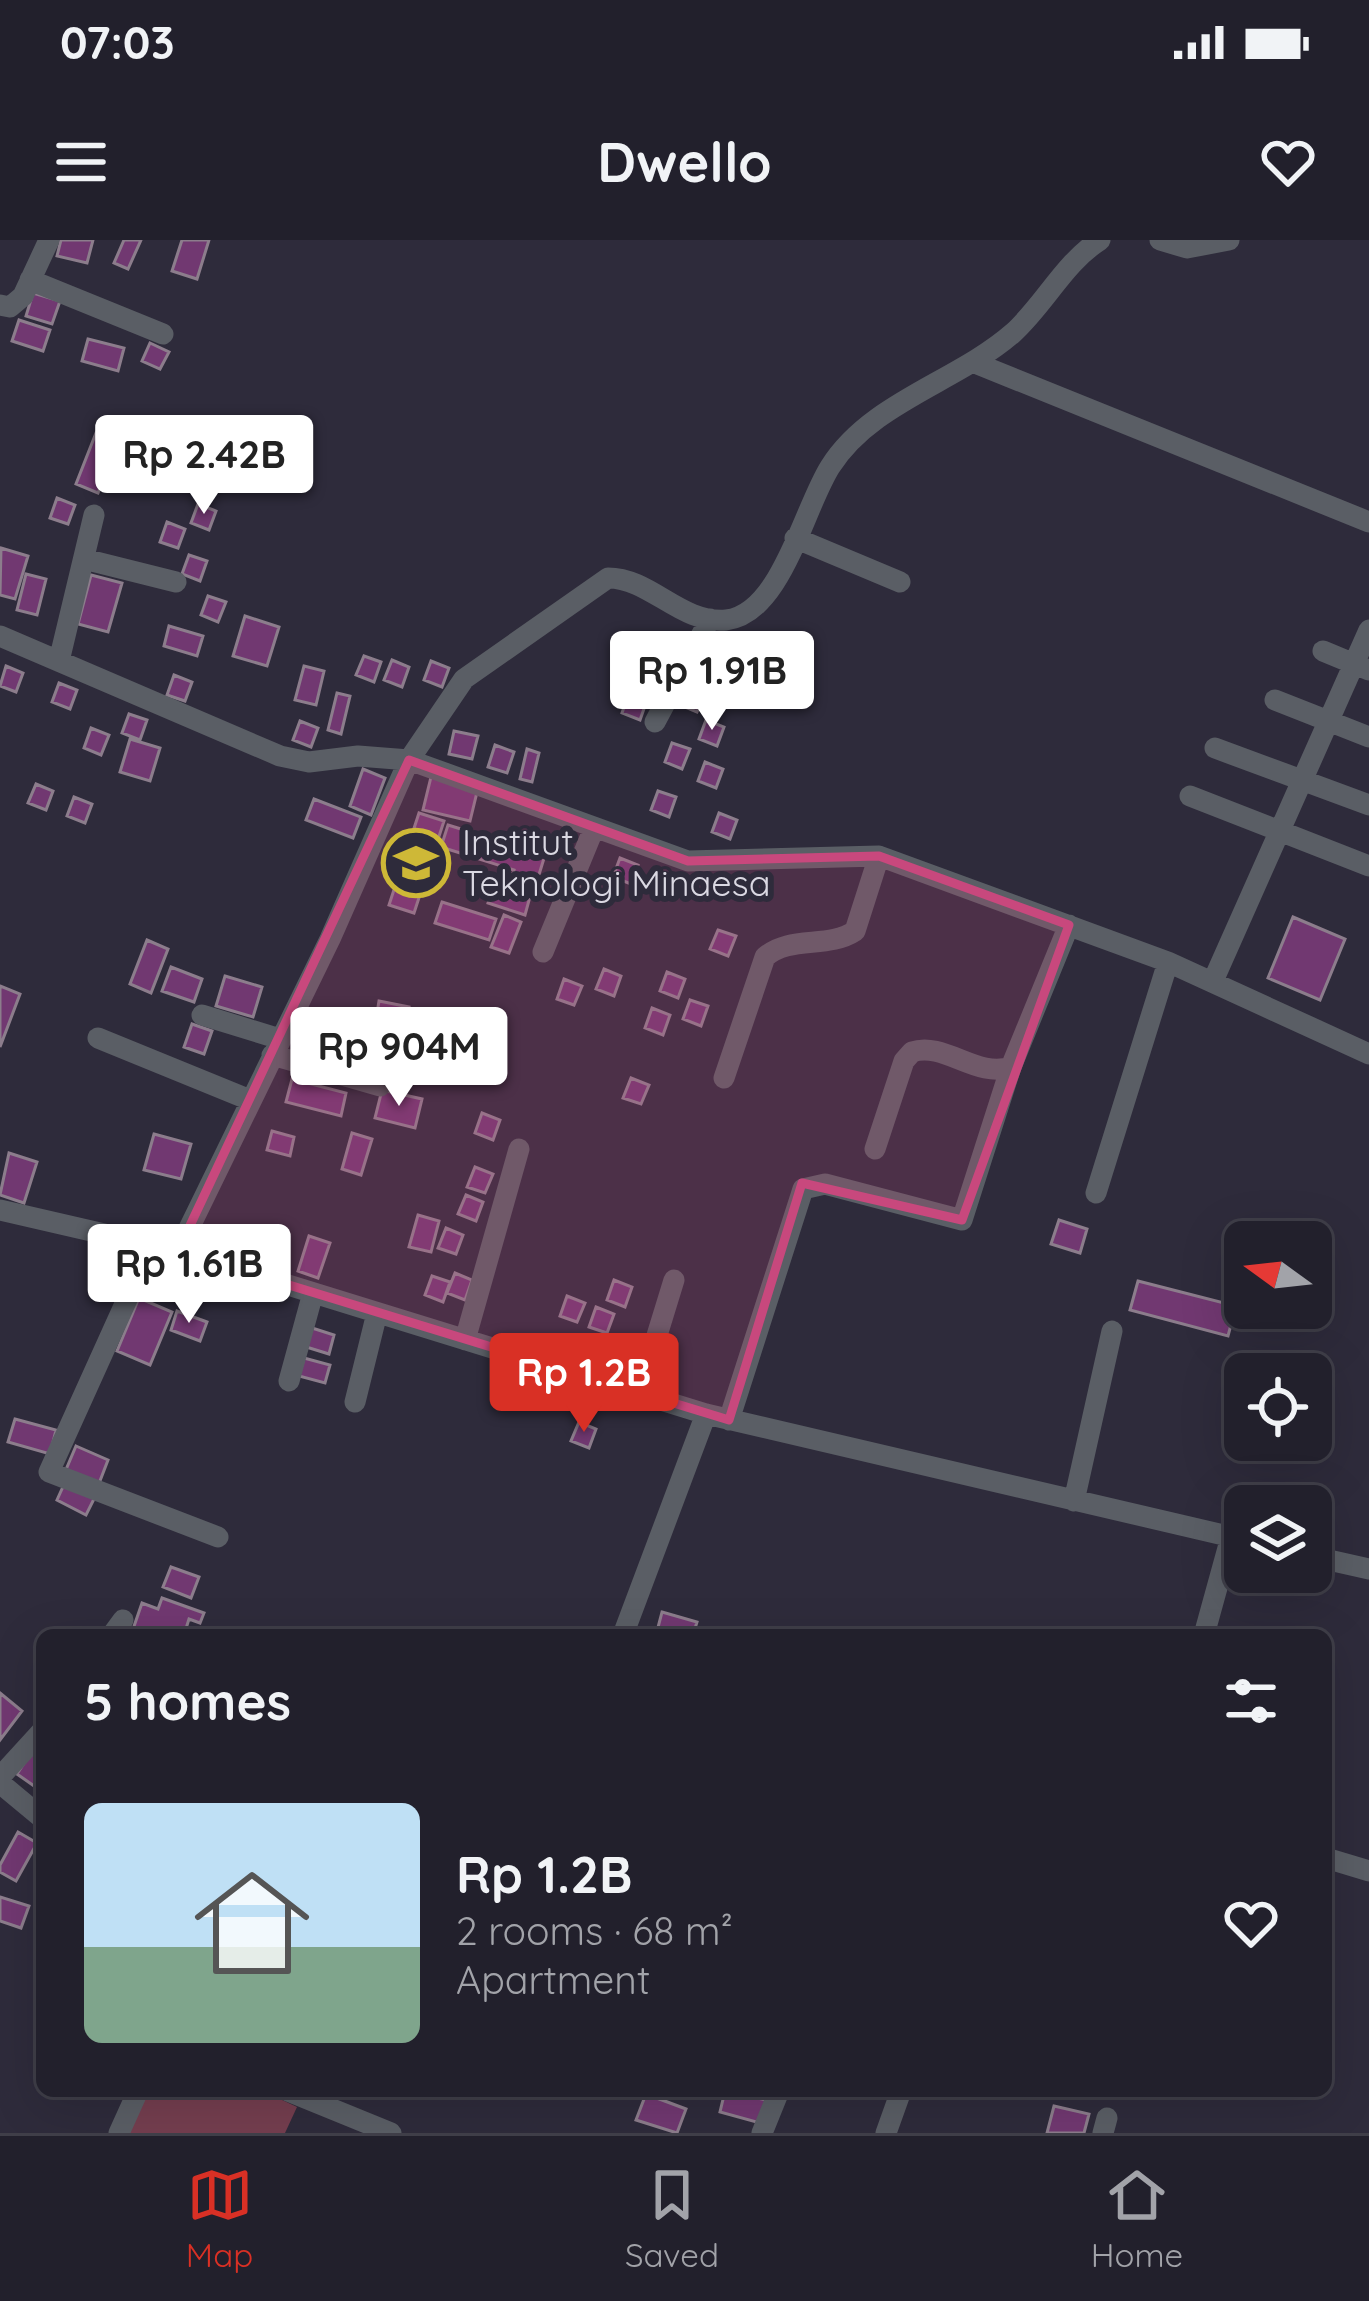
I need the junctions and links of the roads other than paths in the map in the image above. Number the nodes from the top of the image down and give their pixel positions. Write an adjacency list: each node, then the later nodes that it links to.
1 (49, 240): 5 (street)
2 (1100, 240): 8 (street)
3 (1160, 240): 4 (street)
4 (1229, 240)
5 (30, 280): 6 (street); 7 (street)
6 (0, 304)
7 (163, 334)
8 (976, 363): 10 (street); 11 (street)
9 (94, 515): 12 (street)
10 (1369, 522)
11 (795, 538): 14 (street); 15 (street)
12 (84, 559): 13 (street); 19 (street)
13 (176, 582)
14 (900, 582)
15 (710, 619): 23 (street); 26 (street)
16 (1369, 629): 20 (street)
17 (0, 636): 19 (street)
18 (1323, 651): 20 (street)
19 (59, 661): 26 (street)
20 (1361, 666): 22 (street)
21 (1275, 700): 22 (street)
22 (1328, 720): 24 (street); 27 (street)
23 (655, 722)
24 (1369, 737)
25 (1215, 748): 27 (street)
26 (409, 760): 30 (street); 40 (street)
27 (1301, 779): 29 (street); 31 (street)
28 (1190, 796): 31 (street)
29 (1369, 805)
30 (594, 828): 32 (street); 35 (street)
31 (1279, 830): 33 (street); 37 (street)
32 (879, 856): 34 (street); 43 (street)
33 (1369, 866)
34 (1069, 925): 36 (street); 42 (street)
35 (543, 952)
36 (1168, 962): 37 (street); 48 (street)
37 (1213, 981): 41 (street)
38 (202, 1015): 40 (street)
39 (98, 1038): 45 (street)
40 (276, 1047): 44 (street); 45 (street)
41 (1369, 1054)
42 (1011, 1067): 47 (street); 60 (street)
43 (724, 1078)
44 (380, 1086)
45 (250, 1100): 51 (street)
46 (519, 1148): 56 (street)
47 (875, 1149)
48 (1096, 1193)
49 (0, 1210): 50 (street)
50 (152, 1244): 51 (street); 63 (street)
51 (178, 1251): 53 (street)
52 (674, 1280): 58 (street)
53 (313, 1293): 54 (street); 57 (street)
54 (376, 1312): 56 (street); 59 (street)
55 (1112, 1330): 61 (street)
56 (465, 1340): 58 (street)
57 (289, 1381)
58 (639, 1394): 60 (street)
59 (355, 1402)
60 (718, 1417): 61 (street); 67 (street)
61 (1074, 1501): 62 (street)
62 (1224, 1536)
63 (218, 1537)
64 (1332, 1561): 65 (street)
65 (1369, 1569)
66 (1224, 1579): 68 (street)
67 (626, 1629)
68 (1206, 1629)
69 (36, 1740): 70 (street)
70 (2, 1790): 71 (street)
71 (36, 1815)
72 (1332, 1860): 73 (street)
73 (1369, 1871)
74 (135, 2097): 78 (street)
75 (303, 2097): 79 (street)
76 (777, 2097): 80 (street)
77 (900, 2097): 81 (street)
78 (119, 2133)
79 (391, 2133)
80 (762, 2133)
81 (886, 2133)

